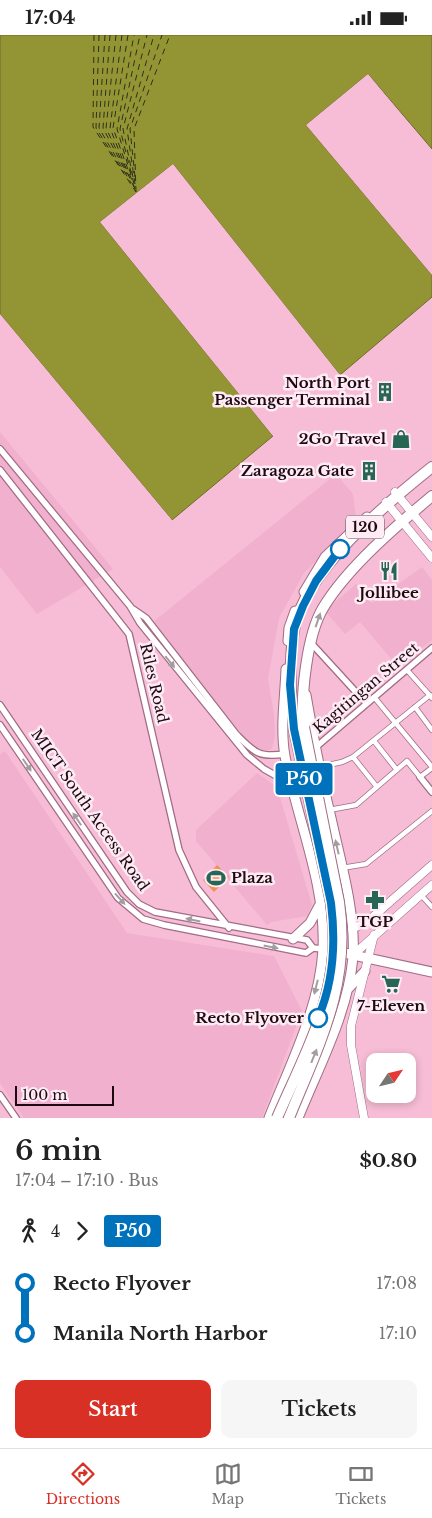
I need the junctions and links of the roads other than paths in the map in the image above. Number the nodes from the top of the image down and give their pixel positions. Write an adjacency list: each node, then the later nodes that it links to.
1 (0, 449): 11 (street)
2 (432, 467): 4 (highway, 120)
3 (0, 471): 48 (street, Riles Road)
4 (397, 494): 6 (highway, 120); 7 (street)
5 (431, 500): 7 (highway, 120)
6 (387, 503): 8 (street); 23 (highway, 120); 27 (main road, 120)
7 (412, 513): 8 (highway, 120); 9 (street)
8 (403, 522): 10 (street); 12 (highway, 120, one-way to 8)
9 (432, 537)
10 (432, 558)
11 (130, 606): 27 (street); 33 (street, one-way to 33)
12 (312, 644): 15 (highway, 120); 18 (street)
13 (432, 648): 14 (street, Kagitingan Street)
14 (407, 670): 16 (street, Kagitingan Street); 17 (street)
15 (304, 685): 23 (highway, 120); 26 (main road, 120)
16 (374, 697): 18 (street, Kagitingan Street); 21 (street)
17 (431, 697): 20 (street)
18 (366, 703): 26 (street, Kagitingan Street)
19 (0, 705): 46 (street, MICT South Access Road, one-way to 19)
20 (414, 707): 21 (street); 24 (street)
21 (396, 723): 25 (street); 30 (street)
22 (0, 725): 47 (street, MICT South Access Road, one-way to 47)
23 (299, 728): 62 (highway, 120, bridge); 63 (highway, 120, one-way to 23, bridge)
24 (432, 729)
25 (374, 741): 28 (street); 31 (street)
26 (316, 747): 29 (main road, 120)
27 (285, 754): 33 (main road, 120)
28 (353, 757): 29 (street); 34 (street)
29 (319, 767): 36 (main road, 120)
30 (432, 767): 32 (street)
31 (397, 770): 32 (street); 34 (street)
32 (420, 777): 35 (street)
33 (290, 781): 44 (main road, 120)
34 (377, 787): 36 (street)
35 (432, 792)
36 (329, 810): 39 (main road, 120, one-way to 36)
37 (432, 811): 39 (street)
38 (432, 865): 40 (street)
39 (342, 868): 43 (main road, 120)
40 (414, 880): 42 (street); 49 (street)
41 (432, 885): 42 (street)
42 (422, 893): 45 (street); 50 (street)
43 (347, 895): 44 (main road); 49 (main road, 120)
44 (320, 902): 51 (main road); 53 (main road, 120)
45 (432, 907)
46 (166, 915): 47 (street); 48 (street, MICT South Access Road, one-way to 46)
47 (164, 925): 52 (street, MICT South Access Road, one-way to 52)
48 (229, 928): 51 (street, MICT South Access Road)
49 (352, 929): 54 (main road, 120)
50 (374, 935): 54 (street); 55 (street)
51 (293, 939): 52 (street, MICT South Access Road)
52 (313, 947): 53 (street, MICT South Access Road)
53 (323, 949): 54 (main road, MICT South Access Road); 61 (main road, 120, one-way to 61)
54 (353, 955): 55 (main road, MICT South Access Road); 58 (main road, 120)
55 (368, 957): 56 (street); 57 (main road, MICT South Access Road)
56 (365, 971): 58 (main road); 65 (street)
57 (432, 972)
58 (348, 990): 64 (main road, 120)
59 (0, 1095): 60 (street)
60 (16, 1118)
61 (269, 1118)
62 (278, 1118)
63 (289, 1118)
64 (298, 1118)
65 (364, 1118)

